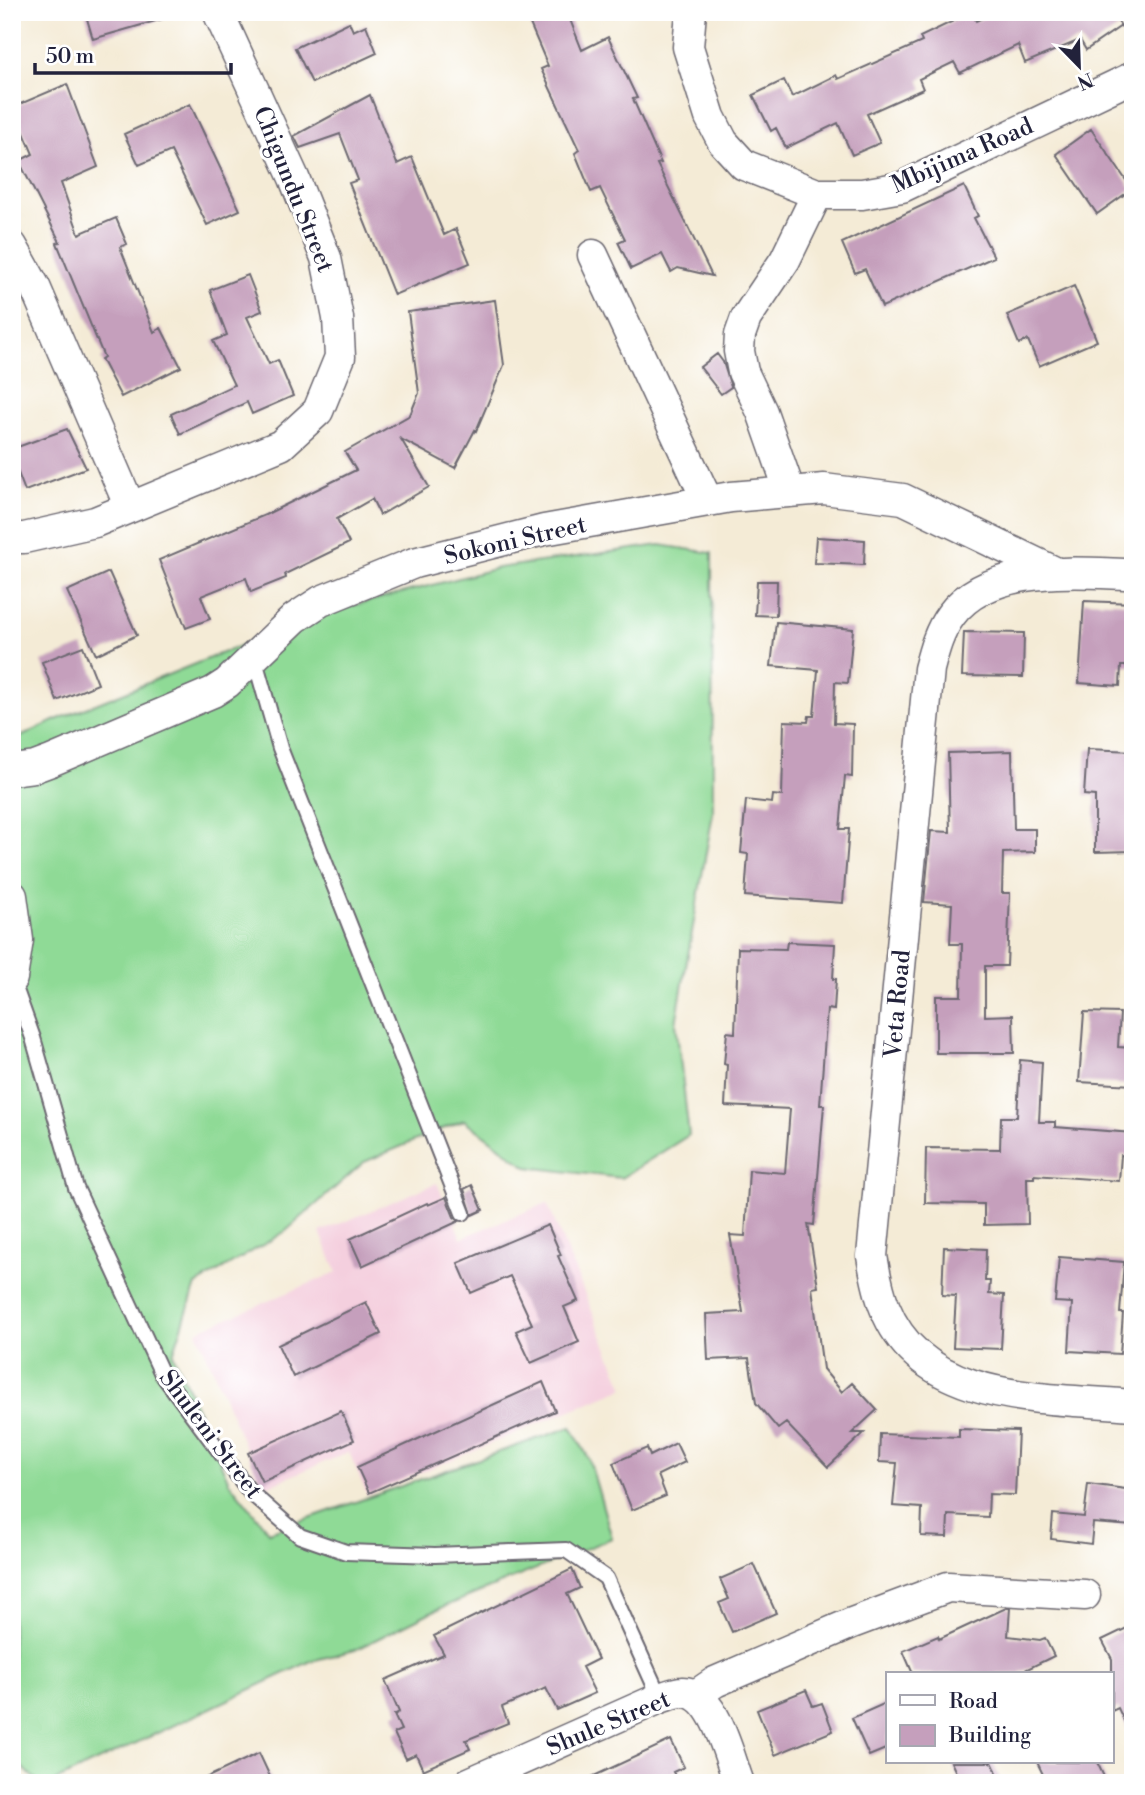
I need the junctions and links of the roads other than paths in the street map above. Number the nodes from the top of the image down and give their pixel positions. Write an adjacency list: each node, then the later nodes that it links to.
1 (218, 12): 9 (street, Chigundu Street)
2 (691, 12): 4 (street, Mbijima Road)
3 (1133, 77): 4 (street, Mbijima Road)
4 (817, 194): 7 (street)
5 (12, 246): 9 (street)
6 (593, 255): 8 (street)
7 (790, 492): 8 (street, Sokoni Street); 11 (street, Sokoni Street)
8 (707, 500): 13 (street, Sokoni Street)
9 (130, 507): 10 (street, Chigundu Street)
10 (12, 538)
11 (1055, 572): 12 (street, Veta Road); 18 (street, Veta Road)
12 (1133, 574)
13 (254, 657): 14 (street, Sokoni Street); 17 (lane)
14 (12, 770)
15 (12, 896): 16 (street, Shuleni Street)
16 (12, 978): 21 (lane, Shuleni Street)
17 (463, 1213)
18 (1133, 1405)
19 (1085, 1595): 20 (street)
20 (696, 1695): 21 (street, Shule Street); 23 (street, Shule Street)
21 (660, 1698): 22 (street, Shule Street)
22 (469, 1783)
23 (739, 1783)

